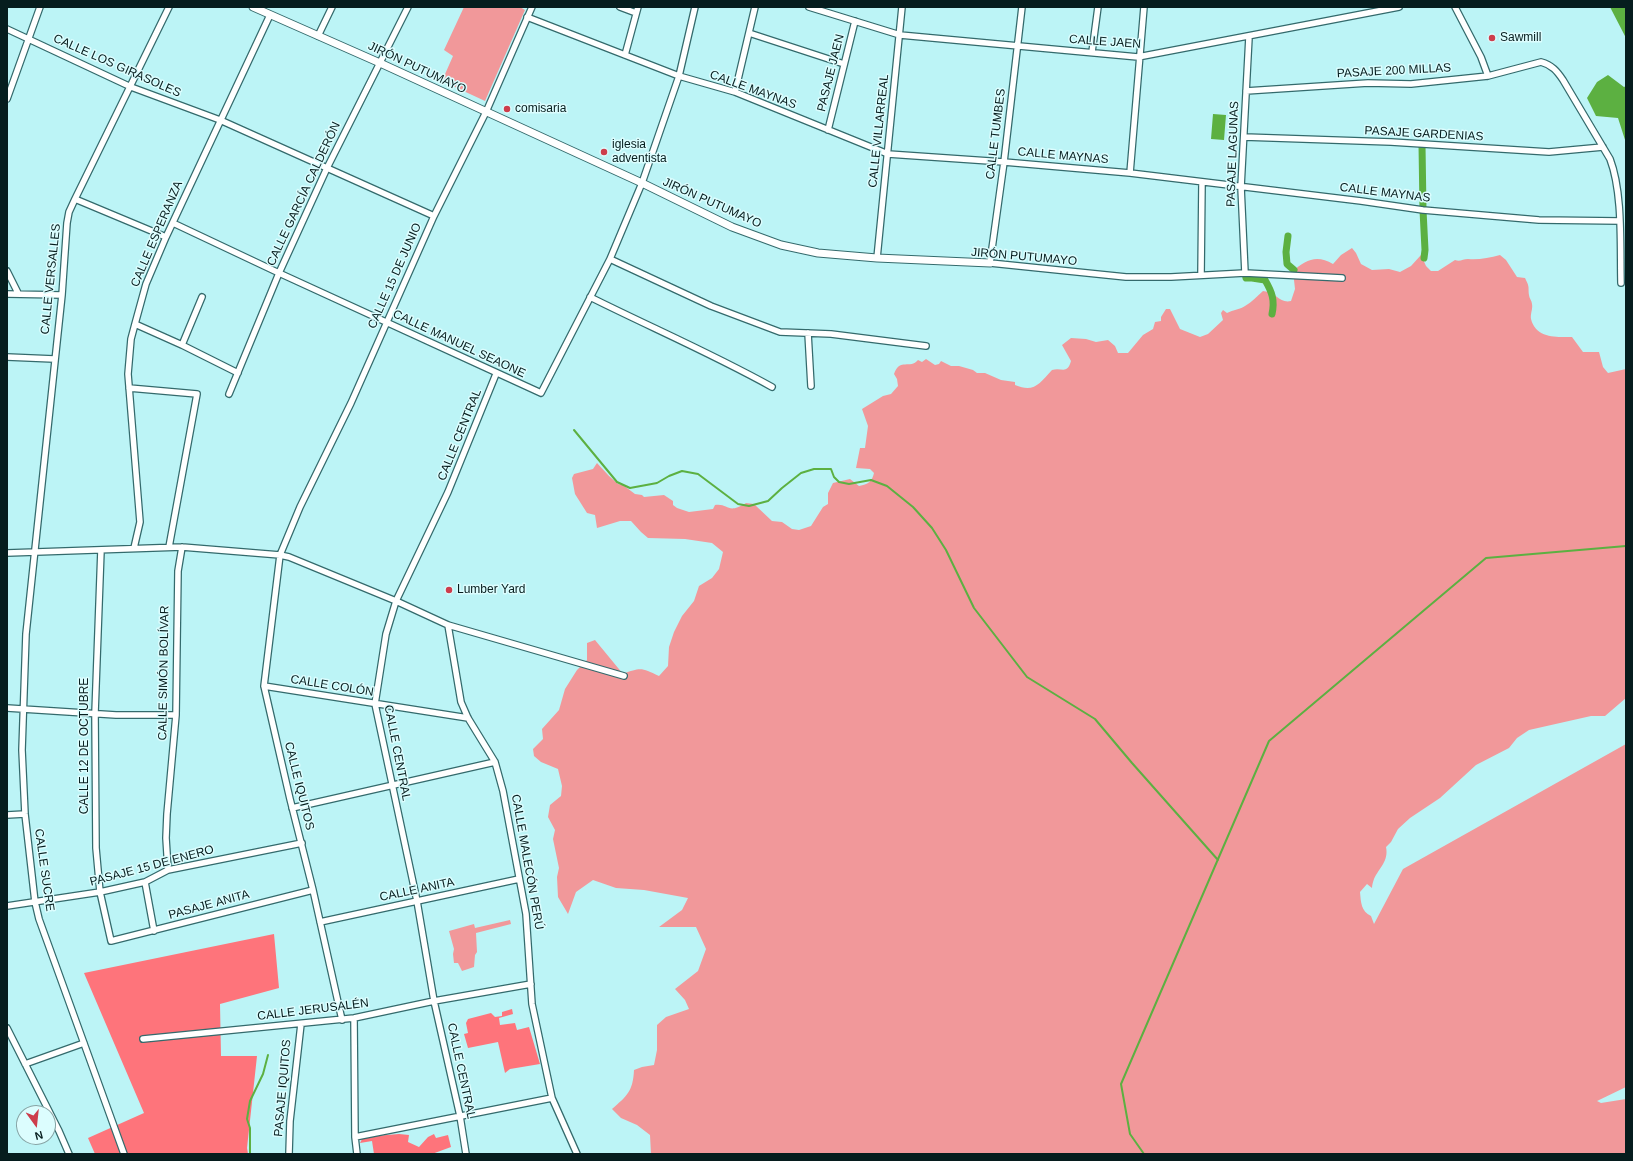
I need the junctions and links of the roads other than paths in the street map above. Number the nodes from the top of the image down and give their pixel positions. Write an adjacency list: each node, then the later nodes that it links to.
1 (40, 7): 27 (street)
2 (169, 7): 36 (street, CALLE VERSALLES)
3 (254, 7): 19 (street, JIRÓN PUTUMAYO)
4 (332, 7): 25 (street)
5 (408, 7): 32 (street, CALLE GARCÍA CALDERÓN)
6 (532, 7): 20 (street, CALLE 15 DE JUNIO)
7 (620, 7): 18 (street)
8 (638, 7): 18 (street)
9 (695, 7): 34 (street)
10 (755, 7): 23 (street)
11 (809, 7): 21 (street, CALLE JAEN)
12 (902, 7): 24 (street, CALLE VILLARREAL)
13 (1022, 7): 28 (street, CALLE TUMBES)
14 (1098, 7): 29 (street)
15 (1144, 7): 31 (street)
16 (1399, 7): 26 (street, CALLE JAEN)
17 (1455, 7): 35 (street)
18 (636, 13): 30 (street)
19 (270, 15): 25 (street, JIRÓN PUTUMAYO); 41 (street, CALLE ESPERANZA)
20 (527, 17): 30 (street, CALLE MAYNAS); 40 (street, CALLE 15 DE JUNIO)
21 (855, 21): 24 (street, CALLE JAEN); 33 (street, PASAJE JAEN)
22 (7, 29): 27 (street, CALLE LOS GIRASOLES)
23 (749, 33): 33 (street); 38 (street)
24 (900, 35): 28 (street, CALLE JAEN); 45 (street, CALLE VILLARREAL)
25 (318, 36): 32 (street, JIRÓN PUTUMAYO)
26 (1249, 37): 31 (street, CALLE JAEN); 37 (street, PASAJE LAGUNAS)
27 (29, 39): 36 (street, CALLE LOS GIRASOLES); 39 (street)
28 (1019, 46): 29 (street, CALLE JAEN); 46 (street, CALLE TUMBES)
29 (1092, 52): 31 (street, CALLE JAEN)
30 (625, 55): 34 (street, CALLE MAYNAS)
31 (1138, 57): 48 (street)
32 (380, 63): 40 (street, JIRÓN PUTUMAYO); 47 (street, CALLE GARCÍA CALDERÓN)
33 (844, 64): 42 (street, PASAJE JAEN)
34 (679, 76): 38 (street, CALLE MAYNAS); 50 (street)
35 (1488, 76): 37 (street, PASAJE 200 MILLAS); 44 (street, PASAJE 200 MILLAS)
36 (131, 87): 41 (street, CALLE LOS GIRASOLES); 52 (street, CALLE VERSALLES)
37 (1246, 91): 43 (street, PASAJE LAGUNAS)
38 (735, 92): 42 (street, CALLE MAYNAS)
39 (7, 99)
40 (486, 112): 50 (street, JIRÓN PUTUMAYO); 53 (street, CALLE 15 DE JUNIO)
41 (220, 120): 47 (street, CALLE LOS GIRASOLES); 55 (street, CALLE ESPERANZA)
42 (828, 130): 45 (street, CALLE MAYNAS)
43 (1244, 137): 44 (street, PASAJE GARDENIAS); 51 (street, PASAJE LAGUNAS)
44 (1603, 147): 54 (street)
45 (888, 154): 46 (street, CALLE MAYNAS); 57 (street, CALLE VILLARREAL)
46 (1004, 162): 48 (street, CALLE MAYNAS); 59 (street, CALLE TUMBES)
47 (327, 168): 53 (street, CALLE LOS GIRASOLES); 61 (street, CALLE GARCÍA CALDERÓN)
48 (1130, 173): 49 (street, CALLE MAYNAS)
49 (1202, 182): 51 (street, CALLE MAYNAS); 63 (street)
50 (642, 183): 57 (street, JIRÓN PUTUMAYO); 58 (street)
51 (1241, 187): 54 (street, CALLE MAYNAS); 62 (street, PASAJE LAGUNAS)
52 (76, 199): 56 (street); 68 (street, CALLE VERSALLES)
53 (434, 216): 71 (street, CALLE 15 DE JUNIO)
54 (1620, 221): 65 (street)
55 (173, 223): 56 (street, CALLE ESPERANZA); 61 (street, CALLE MANUEL SEAONE)
56 (166, 238): 72 (street, CALLE ESPERANZA)
57 (877, 258): 59 (street, JIRÓN PUTUMAYO)
58 (610, 259): 69 (street); 73 (street)
59 (990, 264): 63 (street, JIRÓN PUTUMAYO)
60 (7, 271): 66 (street)
61 (279, 273): 71 (street, CALLE MANUEL SEAONE); 78 (street, CALLE GARCÍA CALDERÓN)
62 (1245, 273): 63 (street, JIRÓN PUTUMAYO); 64 (street, JIRÓN PUTUMAYO)
63 (1201, 276)
64 (1342, 278)
65 (1621, 283)
66 (18, 293): 67 (street); 68 (street)
67 (7, 294)
68 (62, 295): 77 (street, CALLE VERSALLES)
69 (590, 296): 79 (street, CALLE MANUEL SEAONE); 81 (street)
70 (202, 297): 74 (street)
71 (386, 322): 79 (street, CALLE MANUEL SEAONE); 90 (street, CALLE 15 DE JUNIO)
72 (135, 324): 74 (street); 82 (street, CALLE ESPERANZA)
73 (808, 333): 75 (street); 80 (street)
74 (182, 345): 78 (street)
75 (926, 346)
76 (7, 357): 77 (street)
77 (54, 359): 88 (street, CALLE VERSALLES)
78 (238, 373): 83 (street, CALLE GARCÍA CALDERÓN)
79 (496, 374): 91 (street, CALLE CENTRAL)
80 (811, 386)
81 (772, 387)
82 (129, 388): 84 (street); 86 (street, CALLE ESPERANZA)
83 (229, 394)
84 (169, 547): 85 (street); 86 (street)
85 (182, 547): 90 (street); 99 (street, CALLE SIMÓN BOLÍVAR)
86 (134, 548): 87 (street)
87 (101, 550): 88 (street); 98 (street, CALLE 12 DE OCTUBRE)
88 (34, 551): 89 (street); 97 (street, CALLE SUCRE)
89 (7, 554)
90 (280, 555): 91 (street); 94 (street, CALLE IQUITOS)
91 (396, 601): 92 (street); 95 (street, CALLE CENTRAL)
92 (448, 625): 93 (street); 100 (street, CALLE MALECÓN PERÚ)
93 (624, 676)
94 (264, 686): 95 (street, CALLE COLÓN); 103 (street, CALLE IQUITOS)
95 (375, 704): 100 (street, CALLE COLÓN); 102 (street, CALLE CENTRAL)
96 (7, 708): 97 (street)
97 (24, 708): 98 (street); 104 (street, CALLE SUCRE)
98 (95, 713): 99 (street); 111 (street, CALLE 12 DE OCTUBRE)
99 (176, 715): 107 (street, CALLE SIMÓN BOLÍVAR)
100 (468, 718): 101 (street, CALLE MALECÓN PERÚ)
101 (495, 762): 102 (street); 108 (street, CALLE MALECÓN PERÚ)
102 (392, 786): 103 (street); 112 (street, CALLE CENTRAL)
103 (292, 808): 106 (street, CALLE IQUITOS)
104 (25, 814): 105 (street); 113 (street, CALLE SUCRE)
105 (7, 815)
106 (302, 842): 107 (street, PASAJE 15 DE ENERO); 110 (street, CALLE IQUITOS)
107 (168, 870): 109 (street, PASAJE 15 DE ENERO)
108 (519, 879): 112 (street, CALLE ANITA); 118 (street, CALLE MALECÓN PERÚ)
109 (145, 882): 111 (street, PASAJE 15 DE ENERO); 116 (street)
110 (313, 890): 115 (street, CALLE IQUITOS); 116 (street, PASAJE ANITA)
111 (100, 892): 113 (street, PASAJE 15 DE ENERO); 117 (street, CALLE 12 DE OCTUBRE)
112 (417, 901): 115 (street, CALLE ANITA); 119 (street, CALLE CENTRAL)
113 (35, 902): 114 (street, PASAJE 15 DE ENERO); 125 (street, CALLE SUCRE)
114 (7, 906)
115 (320, 922): 121 (street, CALLE IQUITOS)
116 (154, 931): 117 (street, PASAJE ANITA)
117 (111, 941)
118 (531, 984): 119 (street, CALLE JERUSALÉN); 127 (street, CALLE MALECÓN PERÚ)
119 (434, 1001): 120 (street, CALLE JERUSALÉN); 128 (street, CALLE CENTRAL)
120 (354, 1018): 121 (street, CALLE JERUSALÉN); 129 (street)
121 (342, 1020): 122 (street, CALLE JERUSALÉN)
122 (301, 1024): 124 (street, CALLE JERUSALÉN); 132 (street, PASAJE IQUITOS)
123 (7, 1028): 126 (street)
124 (143, 1039)
125 (84, 1043): 126 (street); 131 (street, CALLE SUCRE)
126 (25, 1064): 130 (street)
127 (552, 1098): 128 (street); 135 (street, CALLE MALECÓN PERÚ)
128 (460, 1116): 129 (street); 134 (street, CALLE CENTRAL)
129 (355, 1137): 133 (street)
130 (69, 1154)
131 (124, 1154)
132 (289, 1154)
133 (357, 1154)
134 (466, 1154)
135 (577, 1154)

